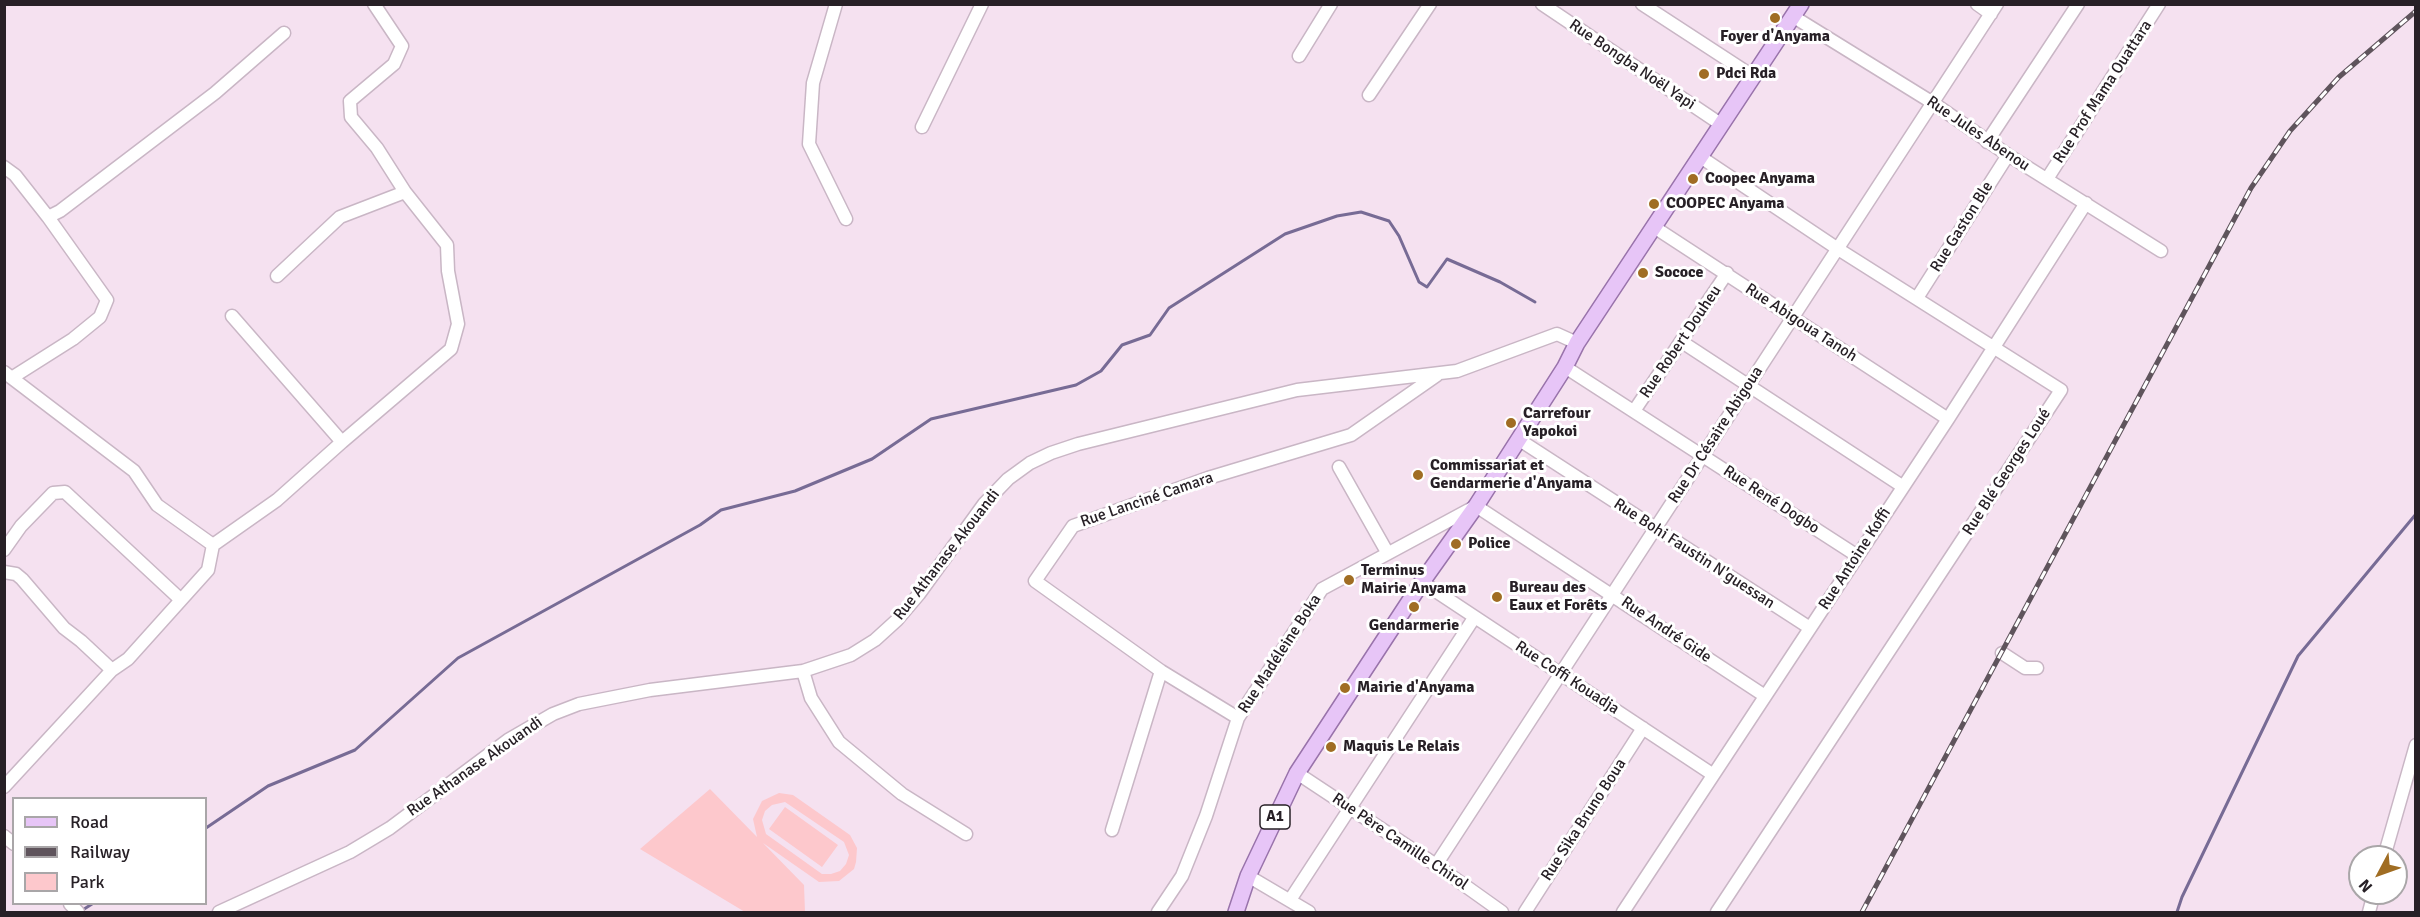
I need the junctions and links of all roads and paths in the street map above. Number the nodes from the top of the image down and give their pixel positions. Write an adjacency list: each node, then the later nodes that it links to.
1 (374, 4): 25 (street)
2 (836, 4): 28 (street)
3 (982, 4): 19 (street)
4 (1331, 4): 14 (street)
5 (1430, 4): 16 (street)
6 (1542, 4): 18 (street, Rue Bongba Noël Yapi)
7 (1642, 4): 15 (street)
8 (1977, 4): 11 (street)
9 (2078, 4): 20 (street)
10 (2159, 4): 24 (street, Rue Prof Mama Ouattara)
11 (1994, 9): 17 (street, Rue Dr Césaire Abigoua)
12 (1798, 10): 15 (main road, A1); 17 (street, Rue Jules Abenou)
13 (284, 33): 27 (street)
14 (1299, 56)
15 (1754, 77): 18 (main road, A1)
16 (1369, 94)
17 (1933, 104): 20 (street, Rue Jules Abenou); 30 (street, Rue Dr Césaire Abigoua)
18 (1722, 124): 22 (main road, A1)
19 (922, 127)
20 (1987, 142): 21 (street, Rue Jules Abenou)
21 (2008, 155): 24 (street, Rue Jules Abenou); 34 (street, Rue Gaston Ble)
22 (1702, 158): 29 (main road, A1); 30 (street, Rue Blé Georges Loué)
23 (4, 167): 27 (street)
24 (2047, 179): 26 (street, Rue Jules Abenou)
25 (405, 192): 33 (street); 47 (street)
26 (2086, 203): 31 (street, Rue Jules Abenou); 39 (street, Rue Antoine Koffi)
27 (48, 217): 41 (street)
28 (846, 219)
29 (1654, 226): 32 (street, Rue Abigoua Tanoh); 38 (main road, A1)
30 (1838, 249): 34 (street, Rue Blé Georges Loué); 36 (street, Rue Dr Césaire Abigoua)
31 (2161, 251)
32 (1726, 273): 36 (street, Rue Abigoua Tanoh); 37 (street, Rue Robert Douheu)
33 (277, 276)
34 (1917, 298): 39 (street, Rue Blé Georges Loué)
35 (232, 316): 47 (street)
36 (1792, 317): 43 (street, Rue Dr Césaire Abigoua); 45 (street, Rue Abigoua Tanoh)
37 (1682, 342): 43 (street); 44 (street, Rue Robert Douheu)
38 (1577, 343): 40 (main road, A1); 42 (street, Rue Athanase Akouandi)
39 (1993, 348): 45 (street, Rue Antoine Koffi); 90 (street, Rue Blé Georges Loué)
40 (1565, 366): 44 (street, Rue René Dogbo); 46 (main road, A1)
41 (9, 374): 53 (street)
42 (1438, 374): 66 (street, Rue Athanase Akouandi); 67 (street, Rue Lanciné Camara)
43 (1749, 386): 48 (street, Rue Dr Césaire Abigoua); 50 (street)
44 (1634, 411): 48 (street, Rue René Dogbo)
45 (1948, 419): 50 (street, Rue Antoine Koffi)
46 (1518, 439): 51 (main road, A1); 52 (street, Rue Bohi Faustin N'guessan)
47 (342, 442): 53 (street)
48 (1702, 456): 52 (street, Rue Dr Césaire Abigoua); 56 (street, Rue René Dogbo)
49 (1339, 467): 55 (street)
50 (1902, 486): 56 (street, Rue Antoine Koffi)
51 (1476, 506): 55 (street, Rue Madéleine Boka); 58 (main road, A1); 59 (street, Rue André Gide)
52 (1655, 529): 59 (street, Rue Dr Césaire Abigoua); 62 (street, Rue Bohi Faustin N'guessan)
53 (213, 545): 60 (street)
54 (4, 550): 60 (street)
55 (1387, 552): 70 (street, Rue Madéleine Boka)
56 (1856, 555): 62 (street, Rue Antoine Koffi)
57 (4, 572): 65 (street)
58 (1422, 582): 61 (street, Rue Coffi Kouadja); 73 (main road, A1)
59 (1613, 595): 68 (street, Rue Dr Césaire Abigoua); 69 (street, Rue André Gide)
60 (180, 599): 65 (street)
61 (1474, 618): 68 (street, Rue Coffi Kouadja); 76 (street)
62 (1810, 628): 69 (street, Rue Antoine Koffi)
63 (2002, 654): 64 (street)
64 (2037, 668)
65 (112, 670): 75 (street)
66 (803, 671): 78 (street); 83 (street, Rue Athanase Akouandi)
67 (1161, 671): 70 (street, Rue Lanciné Camara); 77 (street)
68 (1561, 674): 71 (street, Rue Coffi Kouadja); 80 (street, Rue Dr Césaire Abigoua)
69 (1765, 696): 74 (street, Rue Antoine Koffi)
70 (1238, 718): 84 (street, Rue Madéleine Boka)
71 (1643, 728): 74 (street, Rue Coffi Kouadja); 88 (street, Rue Sika Bruno Boua)
72 (2415, 745): 79 (street)
73 (1297, 773): 76 (street, Rue Père Camille Chirol); 81 (main road, A1)
74 (1712, 774): 89 (street, Rue Antoine Koffi)
75 (4, 788)
76 (1349, 808): 80 (street, Rue Père Camille Chirol); 82 (street)
77 (1112, 830)
78 (966, 834)
79 (2387, 845)
80 (1436, 865): 87 (street, Rue Père Camille Chirol)
81 (1248, 876): 82 (street); 85 (main road, A1)
82 (1290, 900): 86 (street)
83 (219, 912)
84 (1158, 912)
85 (1236, 912)
86 (1309, 912)
87 (1502, 912)
88 (1525, 912)
89 (1623, 912)
90 (1717, 912)

